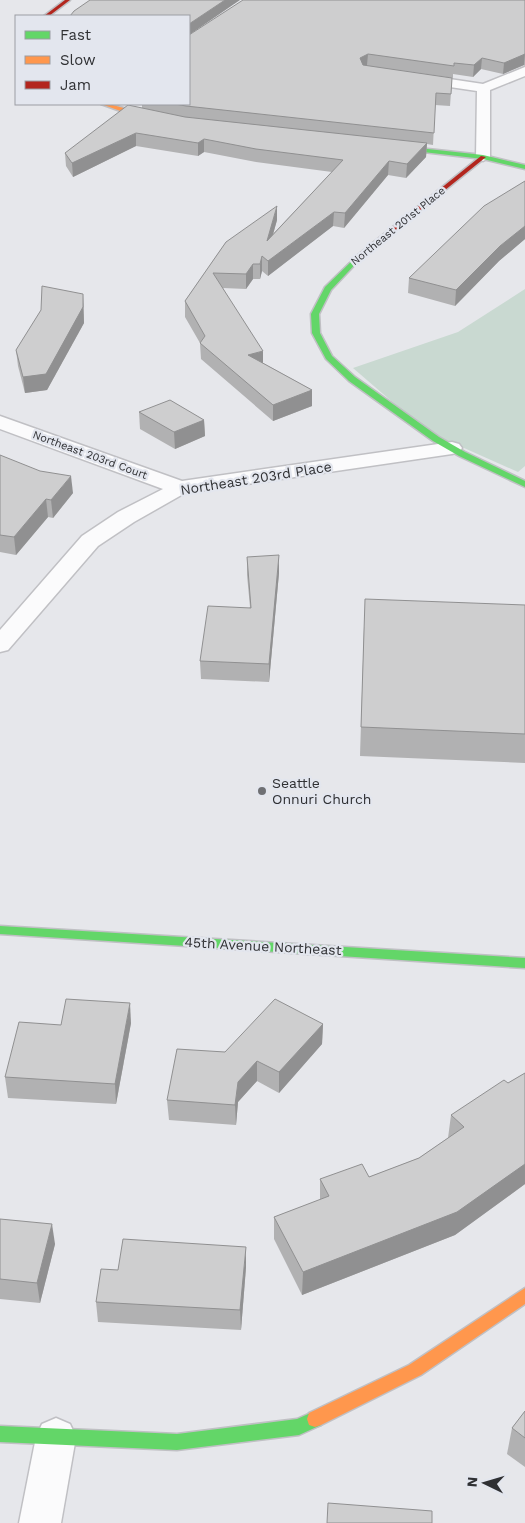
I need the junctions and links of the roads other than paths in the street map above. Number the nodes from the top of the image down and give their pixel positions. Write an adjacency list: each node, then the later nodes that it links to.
1 (68, 0): 2 (street)
2 (47, 15)
3 (525, 71): 5 (street)
4 (406, 77): 5 (street)
5 (484, 88): 9 (street)
6 (107, 105): 7 (street)
7 (168, 120)
8 (384, 146): 9 (street)
9 (483, 158): 10 (street); 12 (street, Northeast 201st Place)
10 (525, 167)
11 (0, 422): 14 (street, Northeast 203rd Court)
12 (452, 448): 13 (street, Northeast 201st Place); 14 (street, Northeast 203rd Place)
13 (525, 484)
14 (180, 488): 15 (street, Northeast 203rd Place)
15 (0, 645)
16 (0, 930): 17 (street, 45th Avenue Northeast)
17 (525, 963)
18 (525, 1296): 20 (street)
19 (0, 1434): 20 (street)
20 (56, 1437): 21 (street)
21 (40, 1523)

